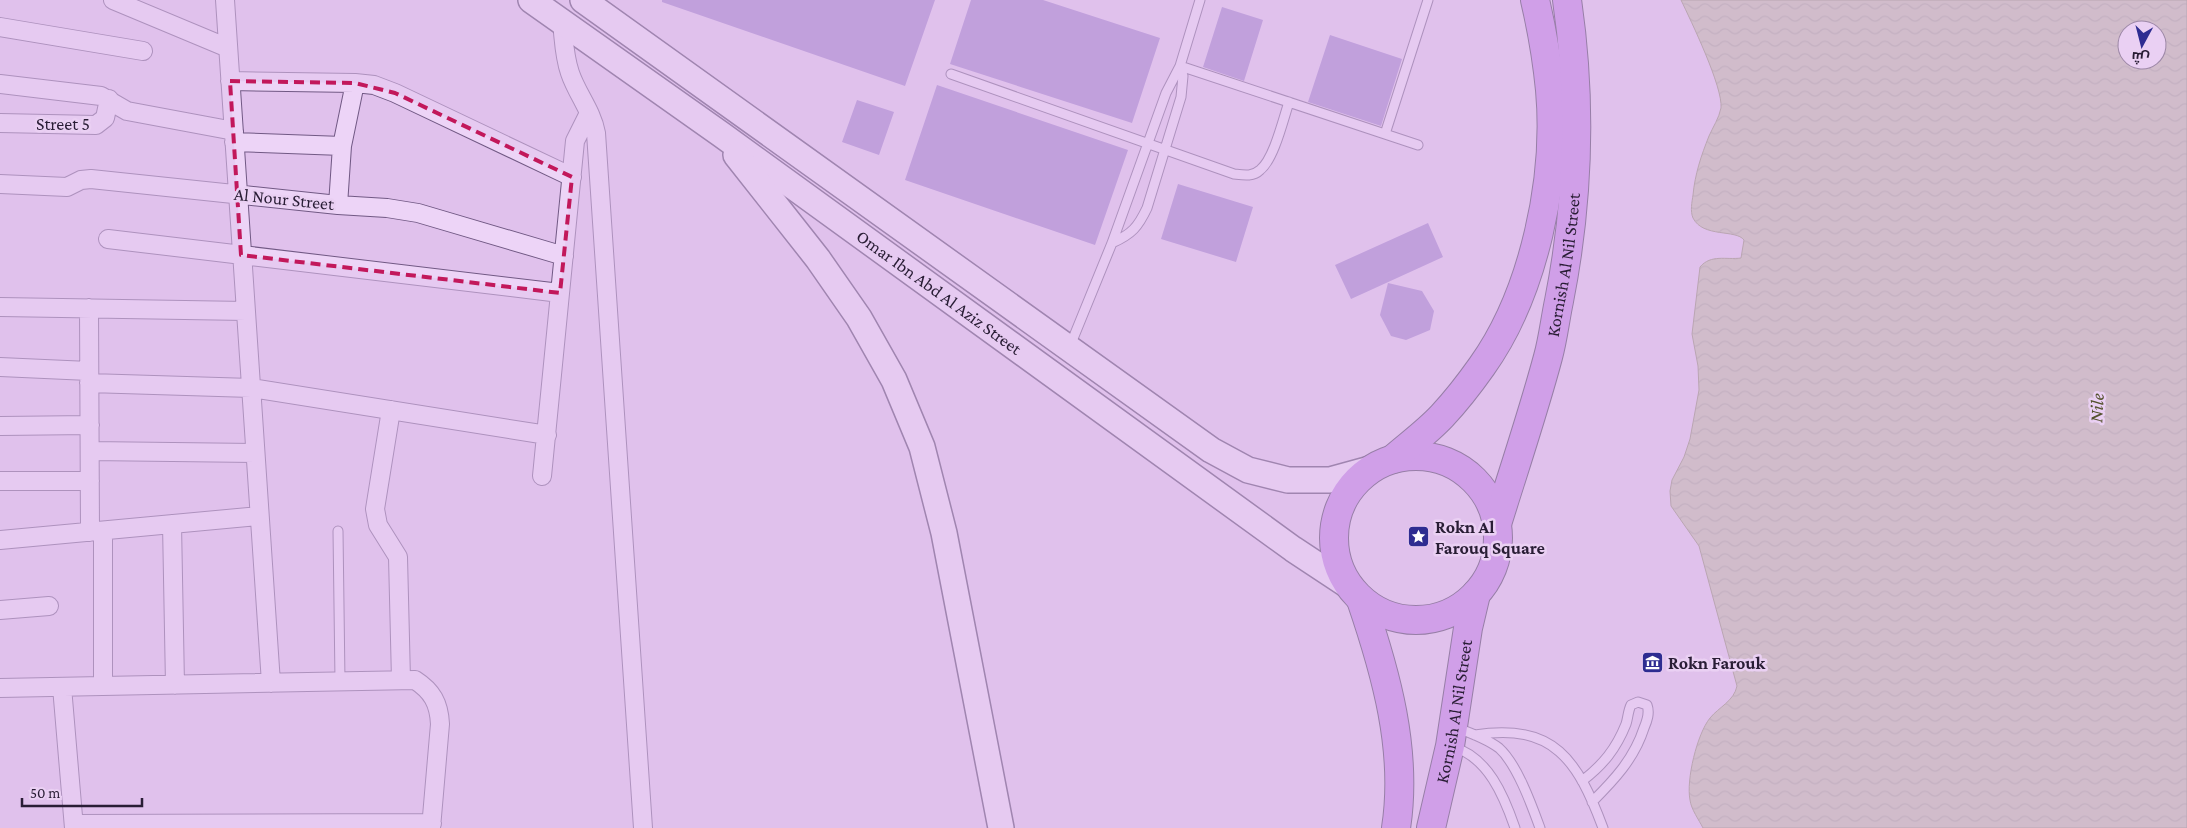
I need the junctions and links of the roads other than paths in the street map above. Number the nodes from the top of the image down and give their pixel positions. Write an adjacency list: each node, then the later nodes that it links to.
1 (113, 0): 9 (street)
2 (225, 0): 12 (street)
3 (531, 0): 10 (main road, Omar Ibn Abd Al Aziz Street)
4 (583, 0): 42 (main road, Omar Ibn Abd Al Aziz Street)
5 (1200, 0): 14 (lane)
6 (1428, 0): 23 (lane)
7 (1535, 0): 52 (highway, Kornish Al Nil Street)
8 (1566, 0): 58 (highway, Kornish Al Nil Street)
9 (137, 5): 12 (street)
10 (562, 22): 21 (street); 24 (main road, Omar Ibn Abd Al Aziz Street)
11 (0, 27): 13 (street)
12 (228, 48): 16 (street)
13 (143, 51)
14 (1180, 66): 20 (lane); 26 (lane); 29 (lane)
15 (951, 74): 26 (lane)
16 (230, 82): 17 (street); 25 (street)
17 (355, 82): 28 (street); 30 (street)
18 (0, 84): 19 (street)
19 (109, 99): 22 (street, Street 5); 25 (street)
20 (1289, 102): 23 (lane); 29 (lane)
21 (589, 113): 30 (street); 79 (street)
22 (0, 123)
23 (1385, 134): 27 (lane)
24 (722, 135): 62 (main road, Omar Ibn Abd Al Aziz Street); 80 (main road)
25 (234, 136): 28 (street); 32 (street)
26 (1146, 143): 29 (lane); 35 (lane)
27 (1418, 145)
28 (342, 146): 33 (street)
29 (1165, 150): 35 (lane)
30 (572, 178): 37 (street)
31 (0, 184): 32 (street, Al Nour Street)
32 (239, 195): 33 (street, Al Nour Street); 36 (street)
33 (338, 206): 37 (street, Al Nour Street)
34 (108, 239): 36 (street)
35 (1112, 242): 42 (lane)
36 (241, 255): 38 (street); 41 (street)
37 (564, 256): 38 (street)
38 (560, 293): 49 (street)
39 (0, 307): 40 (street)
40 (89, 308): 41 (street); 44 (street)
41 (246, 311): 45 (street)
42 (1070, 348): 52 (main road, Omar Ibn Abd Al Aziz Street)
43 (0, 367): 44 (street)
44 (89, 377): 45 (street); 47 (street)
45 (251, 388): 46 (street); 51 (street)
46 (391, 410): 49 (street); 66 (street)
47 (90, 425): 48 (street); 50 (street)
48 (0, 426)
49 (547, 435): 53 (street)
50 (90, 451): 51 (street); 55 (street)
51 (255, 453): 56 (street)
52 (1382, 464): 58 (highway); 62 (highway)
53 (542, 476)
54 (0, 481): 55 (street)
55 (90, 481): 59 (street)
56 (259, 516): 57 (street); 68 (street)
57 (172, 524): 59 (street); 69 (street)
58 (1497, 524): 63 (highway)
59 (97, 531): 61 (street); 70 (street)
60 (338, 531): 67 (lane)
61 (0, 540)
62 (1355, 593): 63 (highway); 81 (highway)
63 (1476, 594): 73 (highway, Kornish Al Nil Street)
64 (49, 606): 65 (street)
65 (0, 610)
66 (401, 680): 67 (street); 77 (street)
67 (340, 681): 68 (street)
68 (270, 683): 69 (street)
69 (175, 684): 70 (street)
70 (103, 686): 71 (street)
71 (62, 687): 72 (street); 78 (street)
72 (0, 688)
73 (1459, 736): 74 (lane); 82 (highway, Kornish Al Nil Street); 83 (lane); 84 (lane)
74 (1582, 781): 75 (lane); 75 (lane)
75 (1592, 802): 85 (lane)
76 (278, 825): 77 (street); 78 (street)
77 (431, 825)
78 (74, 826)
79 (643, 828)
80 (1001, 828)
81 (1396, 828)
82 (1431, 828)
83 (1515, 828)
84 (1540, 828)
85 (1603, 828)

